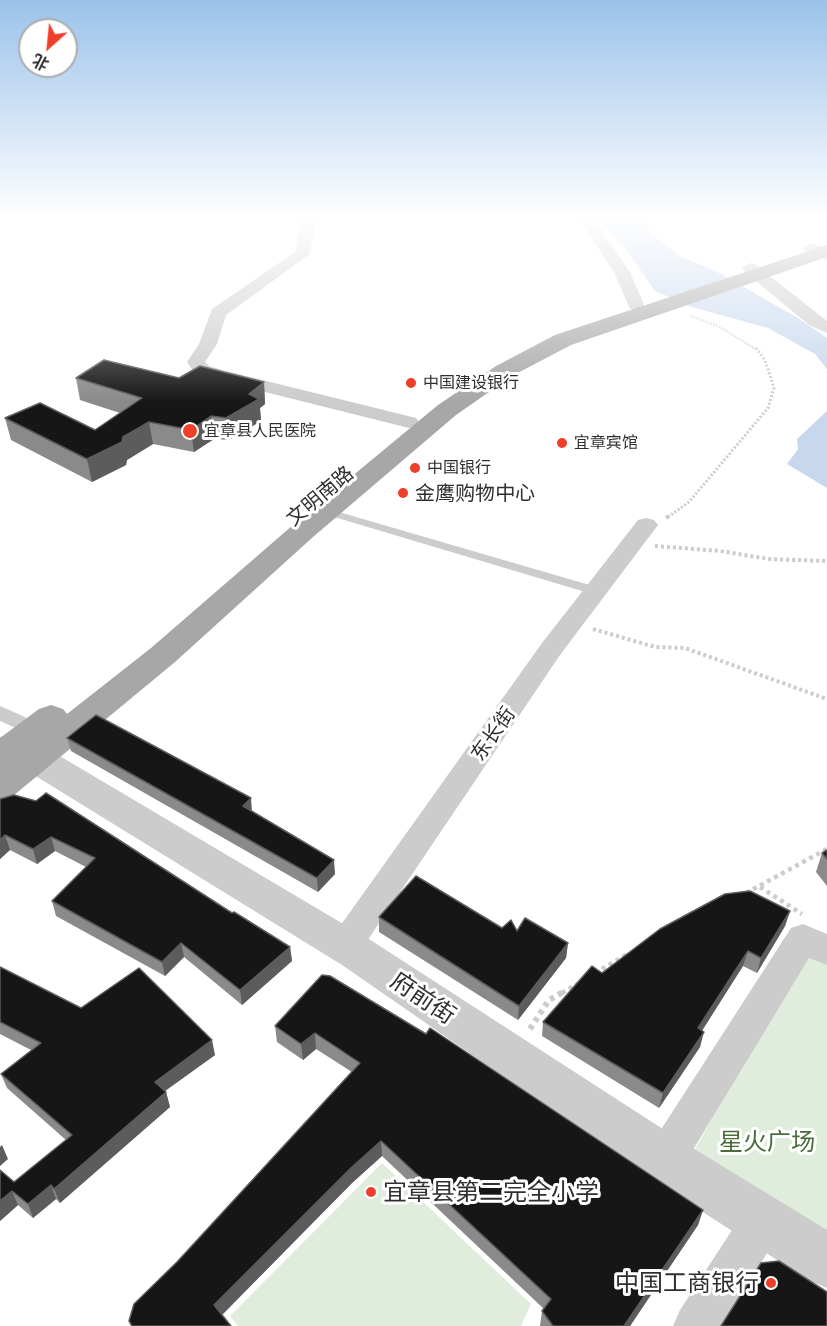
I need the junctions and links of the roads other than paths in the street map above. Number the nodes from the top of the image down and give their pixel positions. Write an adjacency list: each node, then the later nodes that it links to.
1 (268, 278): 7 (street)
2 (629, 278): 5 (street)
3 (736, 278): 5 (main road)
4 (752, 278): 6 (street)
5 (665, 305): 7 (main road, 文明南路); 8 (main road)
6 (827, 328)
7 (409, 422): 8 (main road, 文明南路)
8 (318, 509): 10 (lane); 11 (main road)
9 (646, 525): 10 (street, 东长街)
10 (596, 591): 14 (street, 东长街)
11 (13, 739): 12 (main road); 14 (street, 府前街)
12 (0, 787)
13 (815, 944): 15 (street)
14 (345, 946): 15 (street, 府前街)
15 (665, 1159): 16 (street, 府前街)
16 (762, 1222): 17 (street, 府前街); 18 (street)
17 (827, 1261)
18 (696, 1326)

